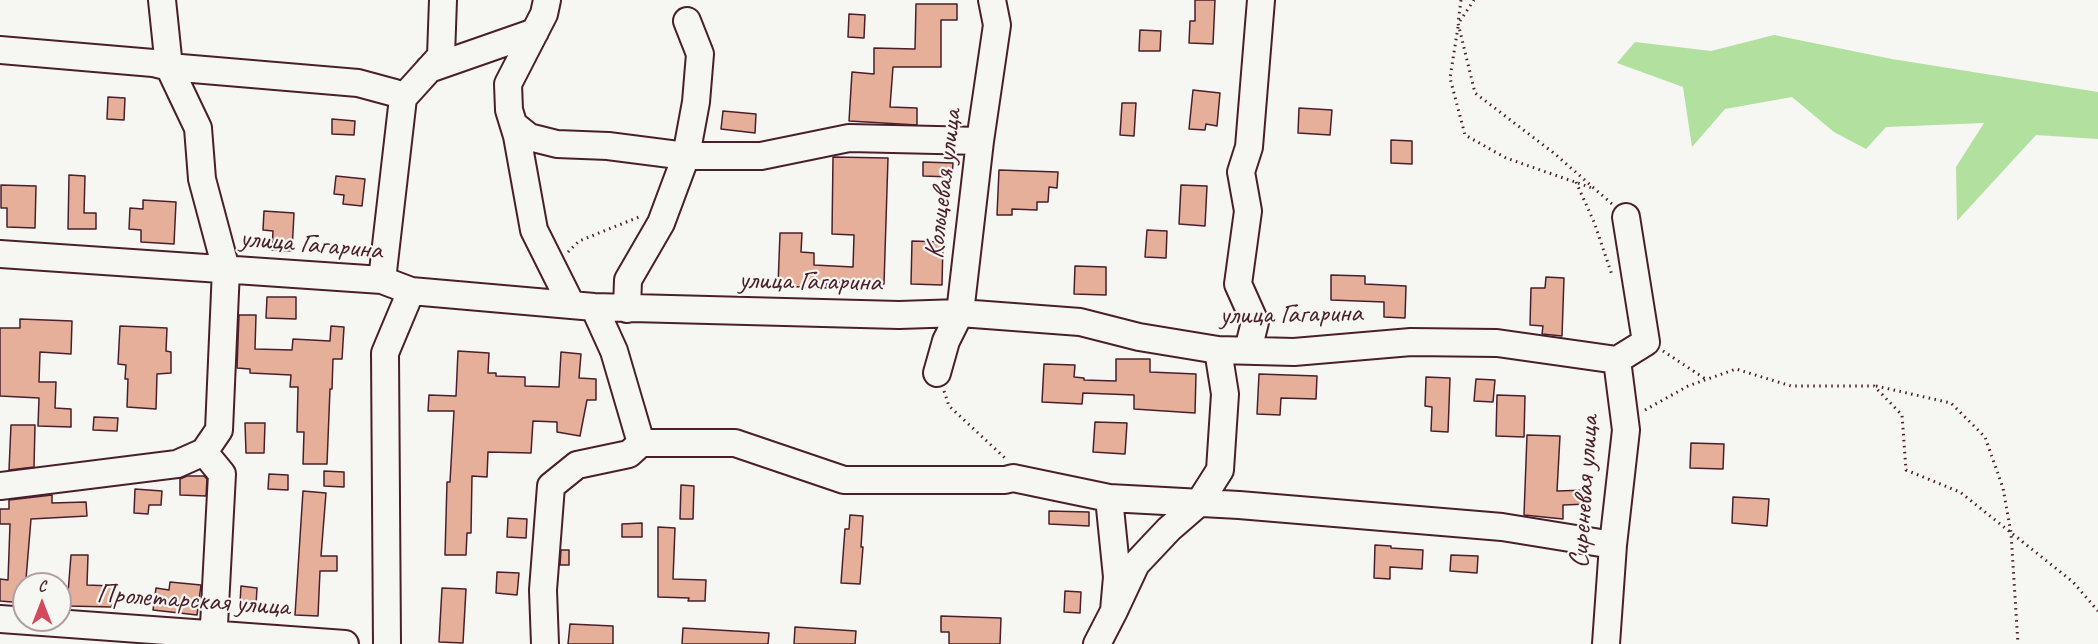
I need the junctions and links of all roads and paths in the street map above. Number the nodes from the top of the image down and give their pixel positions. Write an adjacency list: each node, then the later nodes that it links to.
1 (162, 0): 12 (street)
2 (444, 0): 13 (street)
3 (547, 0): 10 (street)
4 (992, 0): 16 (street, Кольцевая улица)
5 (1261, 0): 31 (street)
6 (1461, 0): 9 (path)
7 (1474, 0): 9 (path)
8 (687, 21): 17 (street)
9 (1458, 24): 18 (path); 18 (path)
10 (535, 32): 13 (street); 15 (street)
11 (0, 50): 12 (street)
12 (169, 67): 14 (street); 23 (street)
13 (429, 69): 14 (street)
14 (403, 98): 24 (street)
15 (514, 125): 17 (street); 22 (street)
16 (980, 141): 17 (street); 28 (street, Кольцевая улица)
17 (686, 156): 27 (street)
18 (1594, 188): 20 (path)
19 (643, 216): 22 (path)
20 (1626, 217): 29 (street)
21 (0, 254): 23 (street, улица Гагарина)
22 (553, 266): 26 (street)
23 (226, 269): 24 (street, улица Гагарина); 38 (street)
24 (382, 280): 25 (street, улица Гагарина)
25 (411, 291): 26 (street, улица Гагарина); 50 (street)
26 (583, 306): 27 (street, улица Гагарина); 37 (street)
27 (627, 309): 28 (street, улица Гагарина)
28 (960, 313): 30 (street, улица Гагарина); 33 (street, Кольцевая улица)
29 (1646, 342): 32 (street); 34 (path)
30 (1218, 350): 31 (street, улица Гагарина); 42 (street)
31 (1248, 350): 32 (street, улица Гагарина)
32 (1617, 360): 36 (street, Сиреневая улица)
33 (937, 373): 39 (path)
34 (1707, 380): 35 (path); 36 (path)
35 (1875, 386): 43 (path); 43 (path)
36 (1626, 430): 44 (street, Сиреневая улица)
37 (641, 443): 39 (street); 51 (street)
38 (204, 452): 40 (street); 48 (street)
39 (1032, 482): 41 (street)
40 (1, 485)
41 (1109, 498): 42 (street); 45 (street)
42 (1199, 503): 44 (street); 45 (street)
43 (2011, 532): 46 (path); 54 (path)
44 (1613, 545): 53 (street, Сиреневая улица)
45 (1114, 611): 52 (street)
46 (2098, 611)
47 (0, 619): 48 (street, Пролетарская улица)
48 (214, 639): 49 (street, Пролетарская улица)
49 (345, 644)
50 (387, 644)
51 (545, 644)
52 (1097, 644)
53 (1606, 644)
54 (2018, 644)

